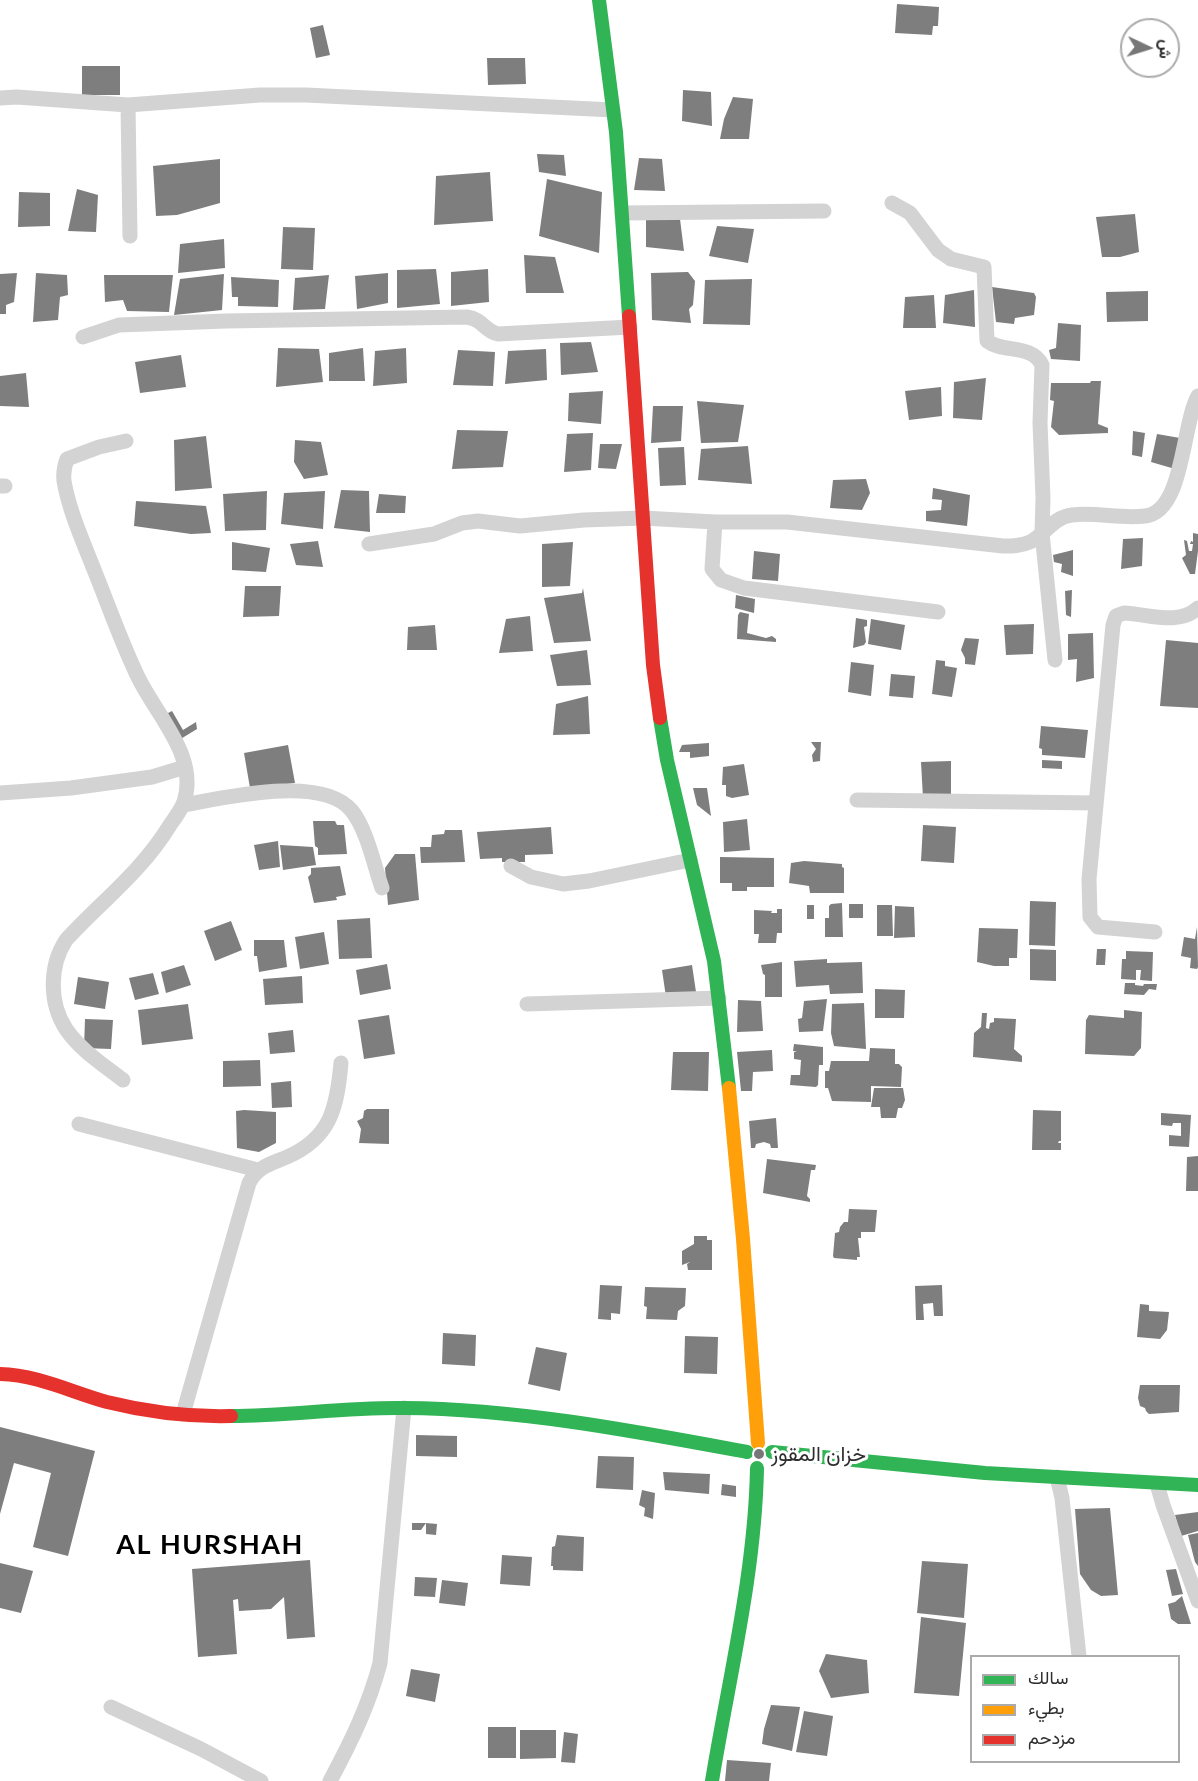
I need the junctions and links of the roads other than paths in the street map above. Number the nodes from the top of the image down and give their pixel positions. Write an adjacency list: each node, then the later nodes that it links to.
1 (599, 0): 4 (street)
2 (0, 98): 3 (street)
3 (128, 105): 4 (street); 8 (street)
4 (612, 110): 7 (street)
5 (892, 202): 15 (street)
6 (824, 211): 7 (street)
7 (622, 213): 9 (street)
8 (130, 236)
9 (630, 327): 10 (street); 13 (street)
10 (83, 337)
11 (1198, 396): 15 (street)
12 (126, 441): 20 (street)
13 (643, 518): 14 (street); 16 (street); 25 (street)
14 (715, 522): 15 (street); 18 (street)
15 (1042, 533): 19 (street)
16 (369, 544)
17 (1198, 608): 23 (street)
18 (938, 612)
19 (1055, 660)
20 (185, 767): 21 (street); 24 (street)
21 (0, 793)
22 (857, 800): 23 (street)
23 (1095, 803): 28 (street)
24 (183, 805): 27 (street); 32 (street)
25 (690, 860): 26 (street); 29 (street)
26 (512, 866)
27 (382, 888)
28 (1155, 932)
29 (719, 998): 30 (street); 38 (street)
30 (527, 1004)
31 (341, 1063): 34 (street)
32 (123, 1080)
33 (79, 1124): 34 (street)
34 (258, 1170): 37 (street)
35 (0, 1374): 37 (street)
36 (404, 1408): 37 (street); 39 (street); 49 (street)
37 (183, 1414)
38 (758, 1443): 39 (street); 40 (street)
39 (747, 1452): 41 (street)
40 (772, 1452): 41 (street); 42 (street)
41 (757, 1468): 50 (street)
42 (1057, 1477): 43 (street); 46 (street)
43 (1157, 1484): 44 (street); 45 (street)
44 (1198, 1485)
45 (1198, 1601)
46 (1079, 1655)
47 (111, 1707): 48 (street)
48 (261, 1781)
49 (330, 1781)
50 (712, 1781)

